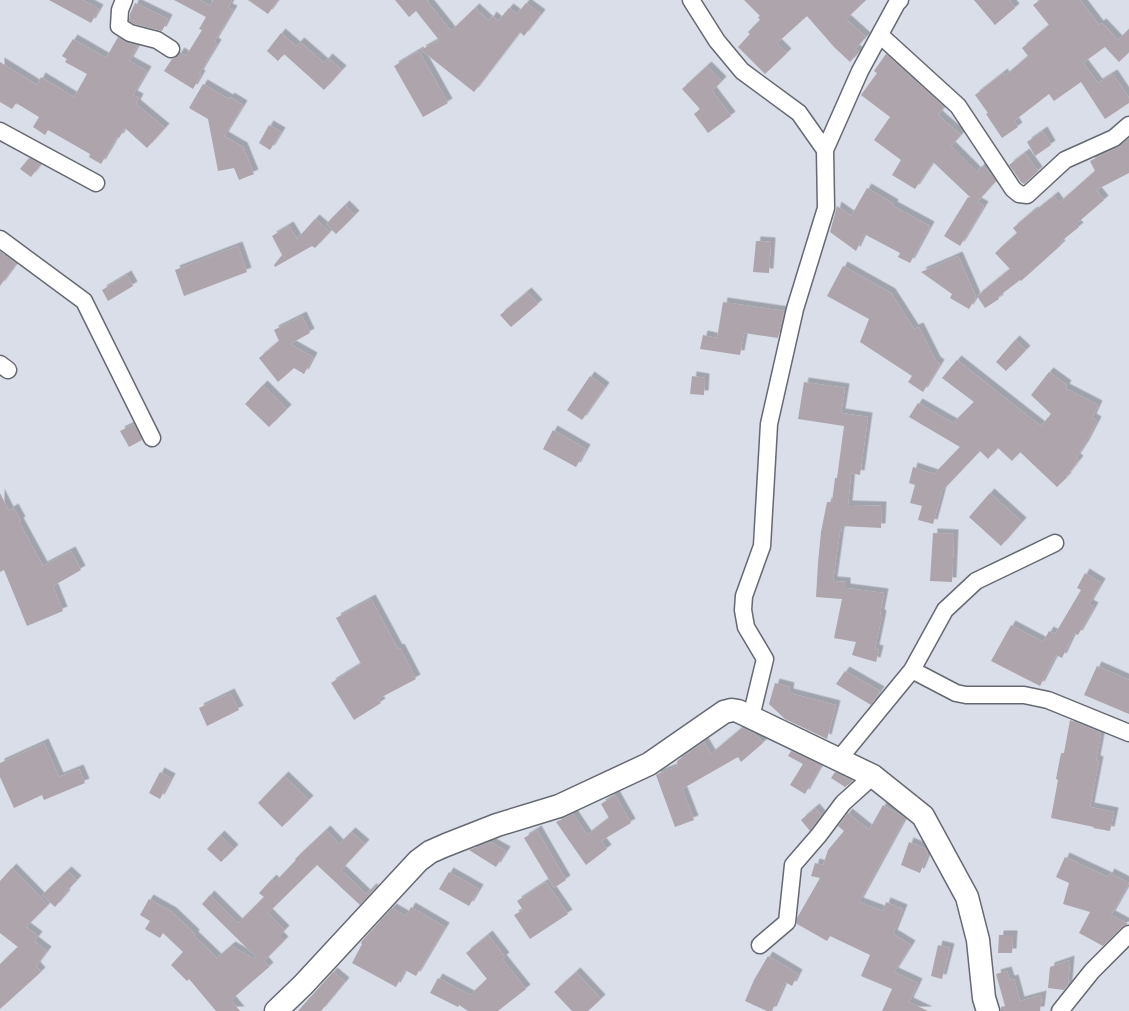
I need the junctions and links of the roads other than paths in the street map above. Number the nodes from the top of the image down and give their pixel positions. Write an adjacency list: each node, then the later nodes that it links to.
1 (124, 0): 5 (street)
2 (691, 0): 8 (street)
3 (900, 0): 4 (street)
4 (880, 35): 6 (street); 8 (street)
5 (171, 49)
6 (1129, 125)
7 (0, 131): 9 (street)
8 (825, 150): 14 (street)
9 (96, 183)
10 (0, 239): 11 (street)
11 (152, 438)
12 (1055, 543): 13 (street)
13 (912, 670): 15 (street); 16 (street)
14 (750, 717): 16 (street); 20 (street)
15 (1129, 733)
16 (839, 759): 17 (street)
17 (873, 776): 19 (street); 21 (street)
18 (1129, 934): 22 (street)
19 (760, 945)
20 (276, 1011)
21 (988, 1011)
22 (1060, 1011)

